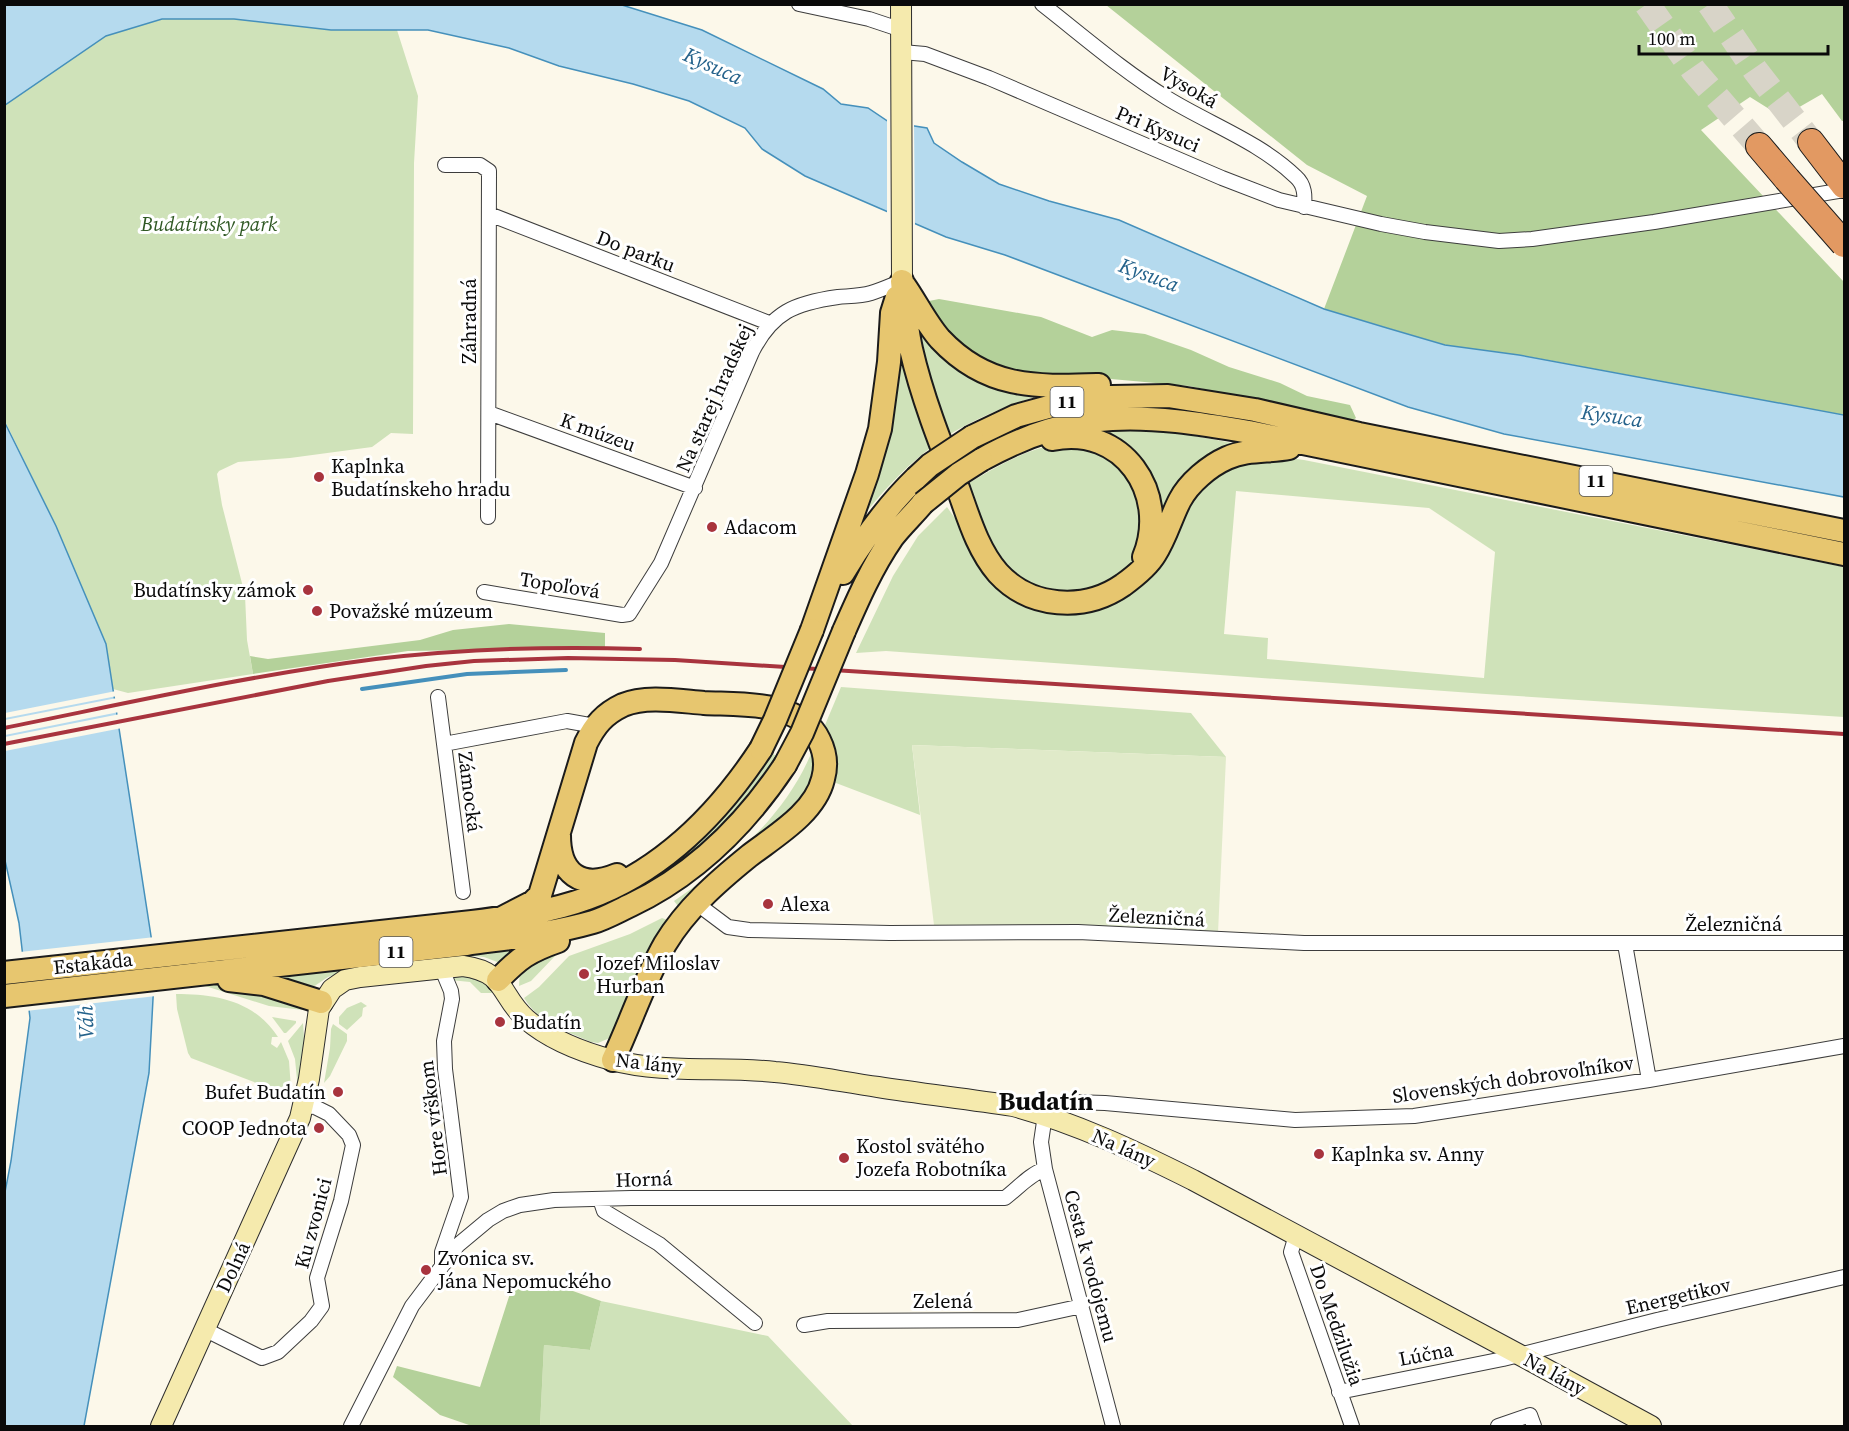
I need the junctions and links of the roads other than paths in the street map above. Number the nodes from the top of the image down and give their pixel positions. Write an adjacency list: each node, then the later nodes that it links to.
1 (799, 4): 4 (street)
2 (901, 4): 4 (street)
3 (1042, 4): 10 (street, Vysoká)
4 (902, 30): 5 (street)
5 (902, 52): 10 (street, Pri Kysuci); 13 (street)
6 (1810, 142): 9 (highway)
7 (1759, 146): 12 (highway, bridge)
8 (445, 165): 11 (street, Záhradná)
9 (1841, 183): 10 (street, Pri Kysuci)
10 (1304, 207)
11 (489, 214): 14 (street, Do parku); 16 (street, Záhradná)
12 (1845, 244)
13 (902, 281): 14 (street, Na starej hradskej); 15 (main road); 23 (main road); 26 (main road)
14 (769, 323): 19 (street, Na starej hradskej)
15 (1168, 396): 21 (main road, 11); 26 (main road, 11, bridge)
16 (489, 413): 19 (street, K múzeu); 20 (street, Záhradná)
17 (1305, 444): 18 (main road, 11); 22 (main road, 11); 23 (main road)
18 (989, 456): 23 (main road); 34 (main road, 11, bridge)
19 (695, 488): 25 (street, Na starej hradskej)
20 (488, 518)
21 (1845, 531)
22 (1845, 554)
23 (1132, 577)
24 (484, 592): 25 (street, Topoľová)
25 (630, 614)
26 (812, 630): 31 (main road, 11, bridge)
27 (438, 697): 29 (street, Zámocká)
28 (595, 726): 29 (street); 30 (main road); 33 (main road)
29 (444, 744): 32 (street, Zámocká)
30 (559, 835): 31 (main road); 35 (main road)
31 (660, 857): 35 (main road, 11)
32 (463, 892)
33 (696, 903): 37 (street, Železničná); 45 (main road)
34 (607, 917): 40 (main road, 11); 41 (main road)
35 (502, 918): 39 (main road, Estakáda / 11)
36 (1845, 943): 37 (street, Železničná)
37 (1624, 944): 46 (street)
38 (441, 967): 41 (street); 43 (street); 52 (street, Hore vŕškom)
39 (4, 973)
40 (183, 976): 42 (main road, Estakáda / 11); 43 (main road)
41 (498, 980): 45 (street, Na lány)
42 (4, 996)
43 (321, 1002): 47 (street, Dolná)
44 (1845, 1046): 46 (street, Slovenských dobrovoľníkov)
45 (613, 1060): 48 (street, Na lány)
46 (1649, 1080): 48 (street, Slovenských dobrovoľníkov)
47 (303, 1106): 57 (street, Dolná); 57 (street, Ku zvonici)
48 (1045, 1115): 49 (street, Cesta k vodojemu); 51 (street, Na lány)
49 (1045, 1169): 50 (street, Horná); 54 (street, Cesta k vodojemu)
50 (600, 1199): 52 (street, Horná); 55 (street)
51 (1296, 1235): 58 (street, Na lány); 59 (street, Do Medzilužia)
52 (442, 1264): 61 (street, Horná)
53 (1845, 1277): 58 (street, Energetikov)
54 (1082, 1306): 56 (street, Zelená); 62 (street, Cesta k vodojemu)
55 (755, 1323)
56 (804, 1325)
57 (204, 1329): 60 (street, Dolná)
58 (1520, 1354): 59 (street, Lúčna); 66 (street, Na lány)
59 (1339, 1392): 63 (street, Do Medzilužia)
60 (161, 1426)
61 (351, 1426)
62 (1113, 1426)
63 (1352, 1426)
64 (1498, 1426): 65 (street)
65 (1534, 1426)
66 (1651, 1426)

